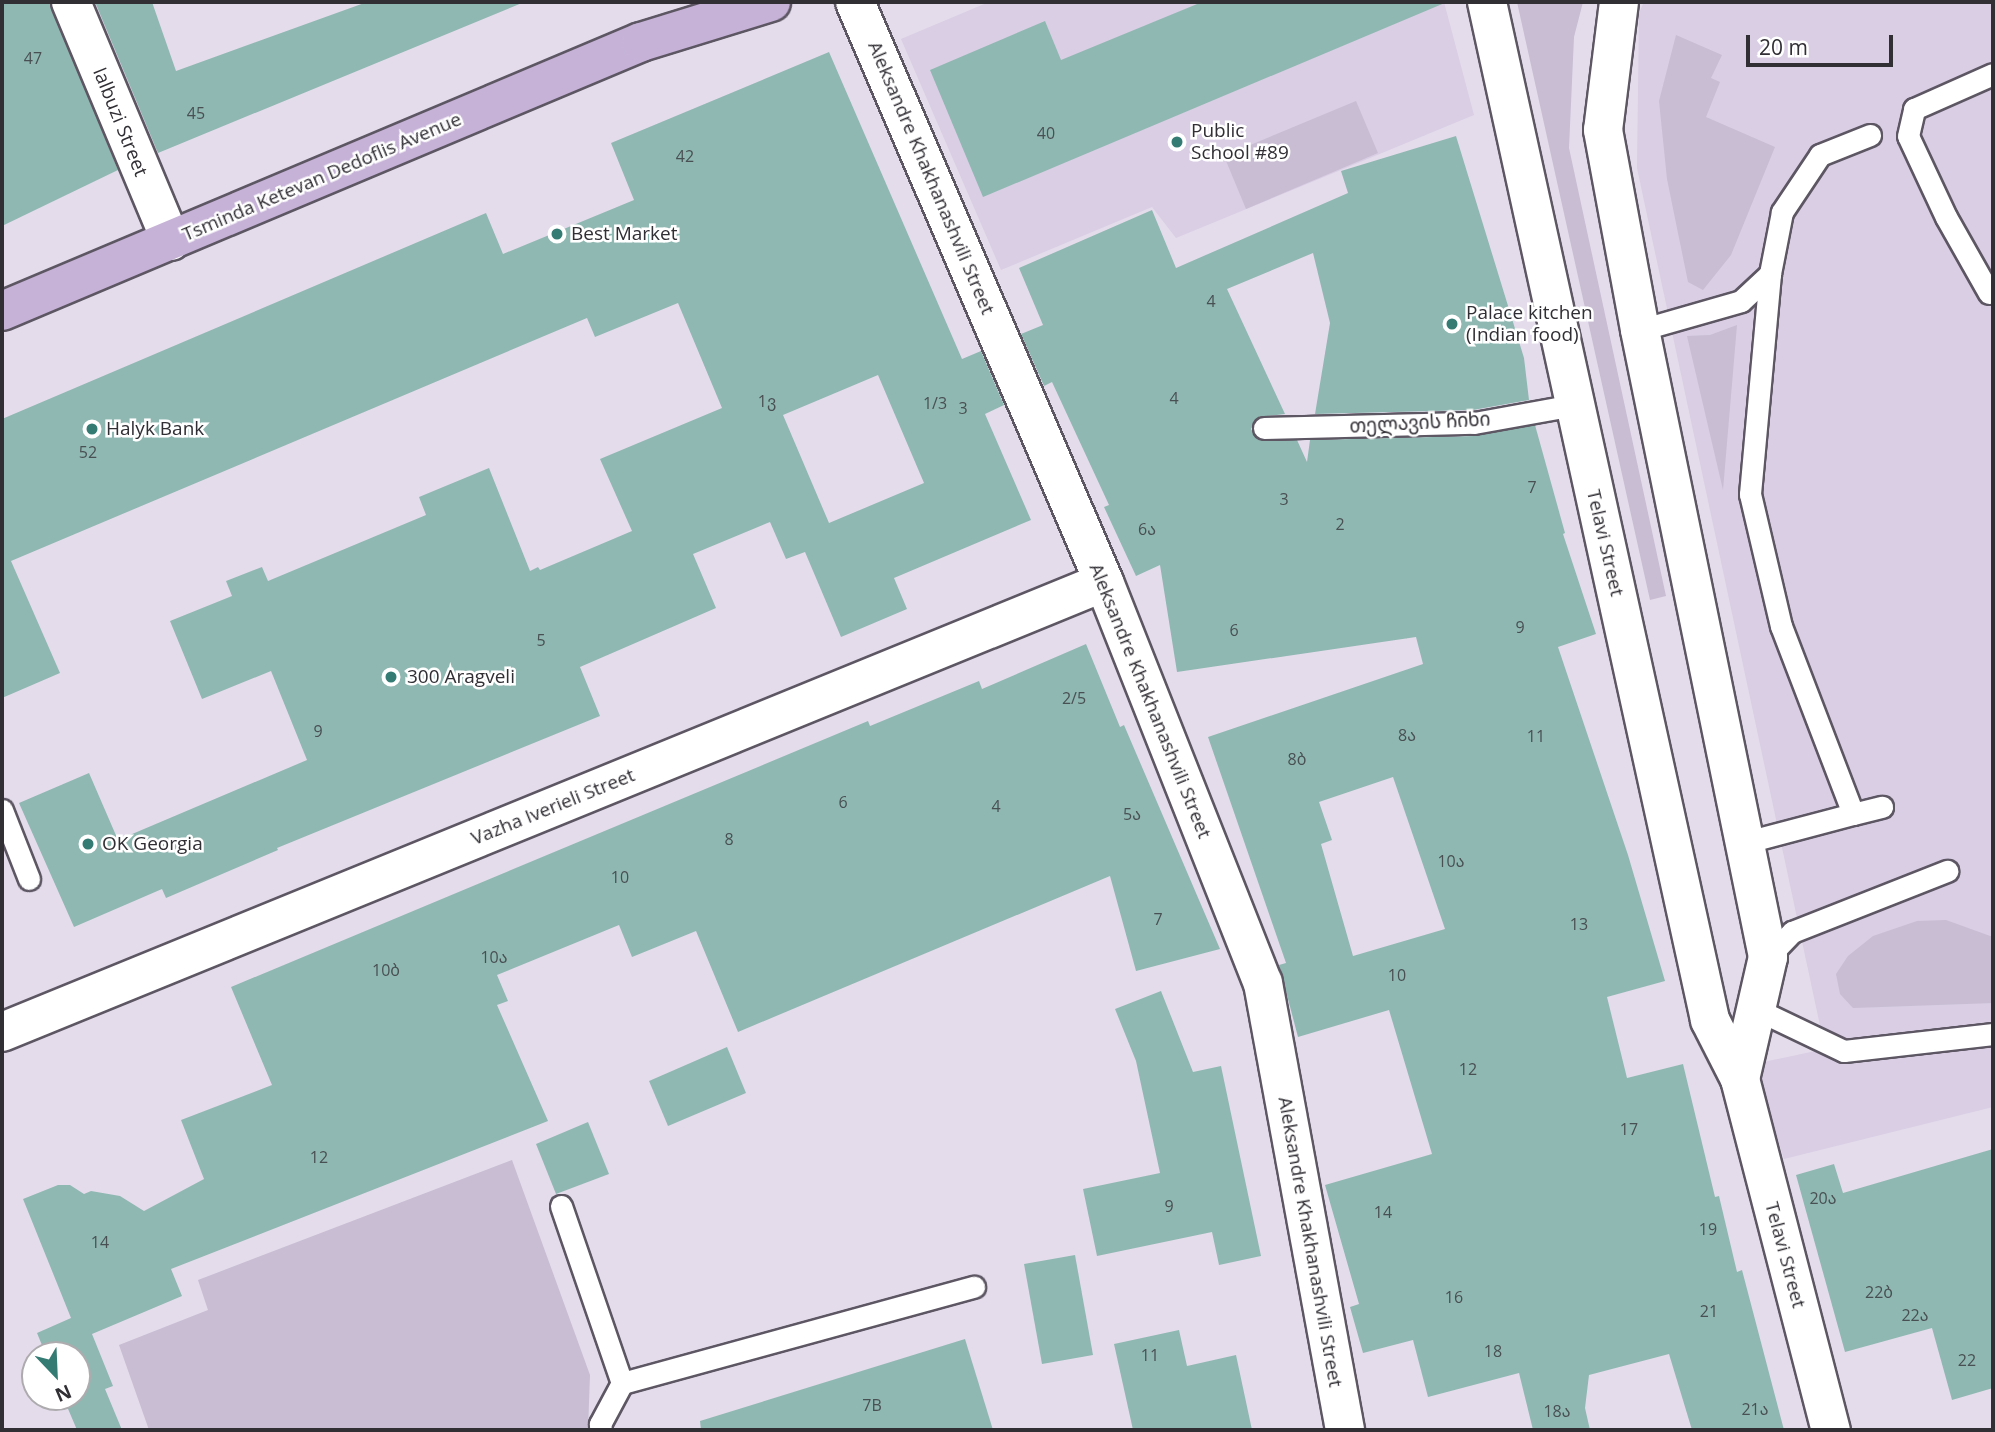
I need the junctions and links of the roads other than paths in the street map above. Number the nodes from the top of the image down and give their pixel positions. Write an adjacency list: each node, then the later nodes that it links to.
1 (71, 2): 10 (street, Ialbuzi Street)
2 (710, 2): 7 (main road, Tsminda Ketevan Dedoflis Avenue)
3 (771, 2): 7 (main road, Tsminda Ketevan Dedoflis Avenue)
4 (855, 2): 17 (street, Aleksandre Khakhanashvili Street)
5 (1487, 2): 15 (street, Telavi Street)
6 (1619, 2): 14 (street, Telavi Street)
7 (641, 42): 10 (main road, Tsminda Ketevan Dedoflis Avenue)
8 (1993, 74): 12 (lane)
9 (1870, 135): 11 (lane)
10 (171, 241): 13 (main road, Tsminda Ketevan Dedoflis Avenue)
11 (1770, 274): 14 (lane); 20 (lane)
12 (1989, 293)
13 (2, 311)
14 (1640, 330): 21 (street, Telavi Street)
15 (1574, 405): 16 (lane, თელავის ჩიხი); 28 (street, Telavi Street)
16 (1264, 428)
17 (1104, 582): 26 (street, Vazha Iverieli Street); 33 (street, Aleksandre Khakhanashvili Street)
18 (1882, 807): 20 (lane)
19 (2, 810): 23 (lane)
20 (1853, 814): 21 (lane)
21 (1743, 843): 24 (street, Telavi Street)
22 (1947, 871): 24 (lane)
23 (29, 879)
24 (1768, 957): 25 (street, Telavi Street)
25 (1758, 1010): 27 (lane); 28 (street, Telavi Street)
26 (2, 1032)
27 (1993, 1034)
28 (1740, 1079): 34 (street, Telavi Street)
29 (561, 1206): 31 (lane)
30 (974, 1287): 31 (lane)
31 (622, 1383): 32 (lane)
32 (601, 1430)
33 (1345, 1430)
34 (1831, 1430)

